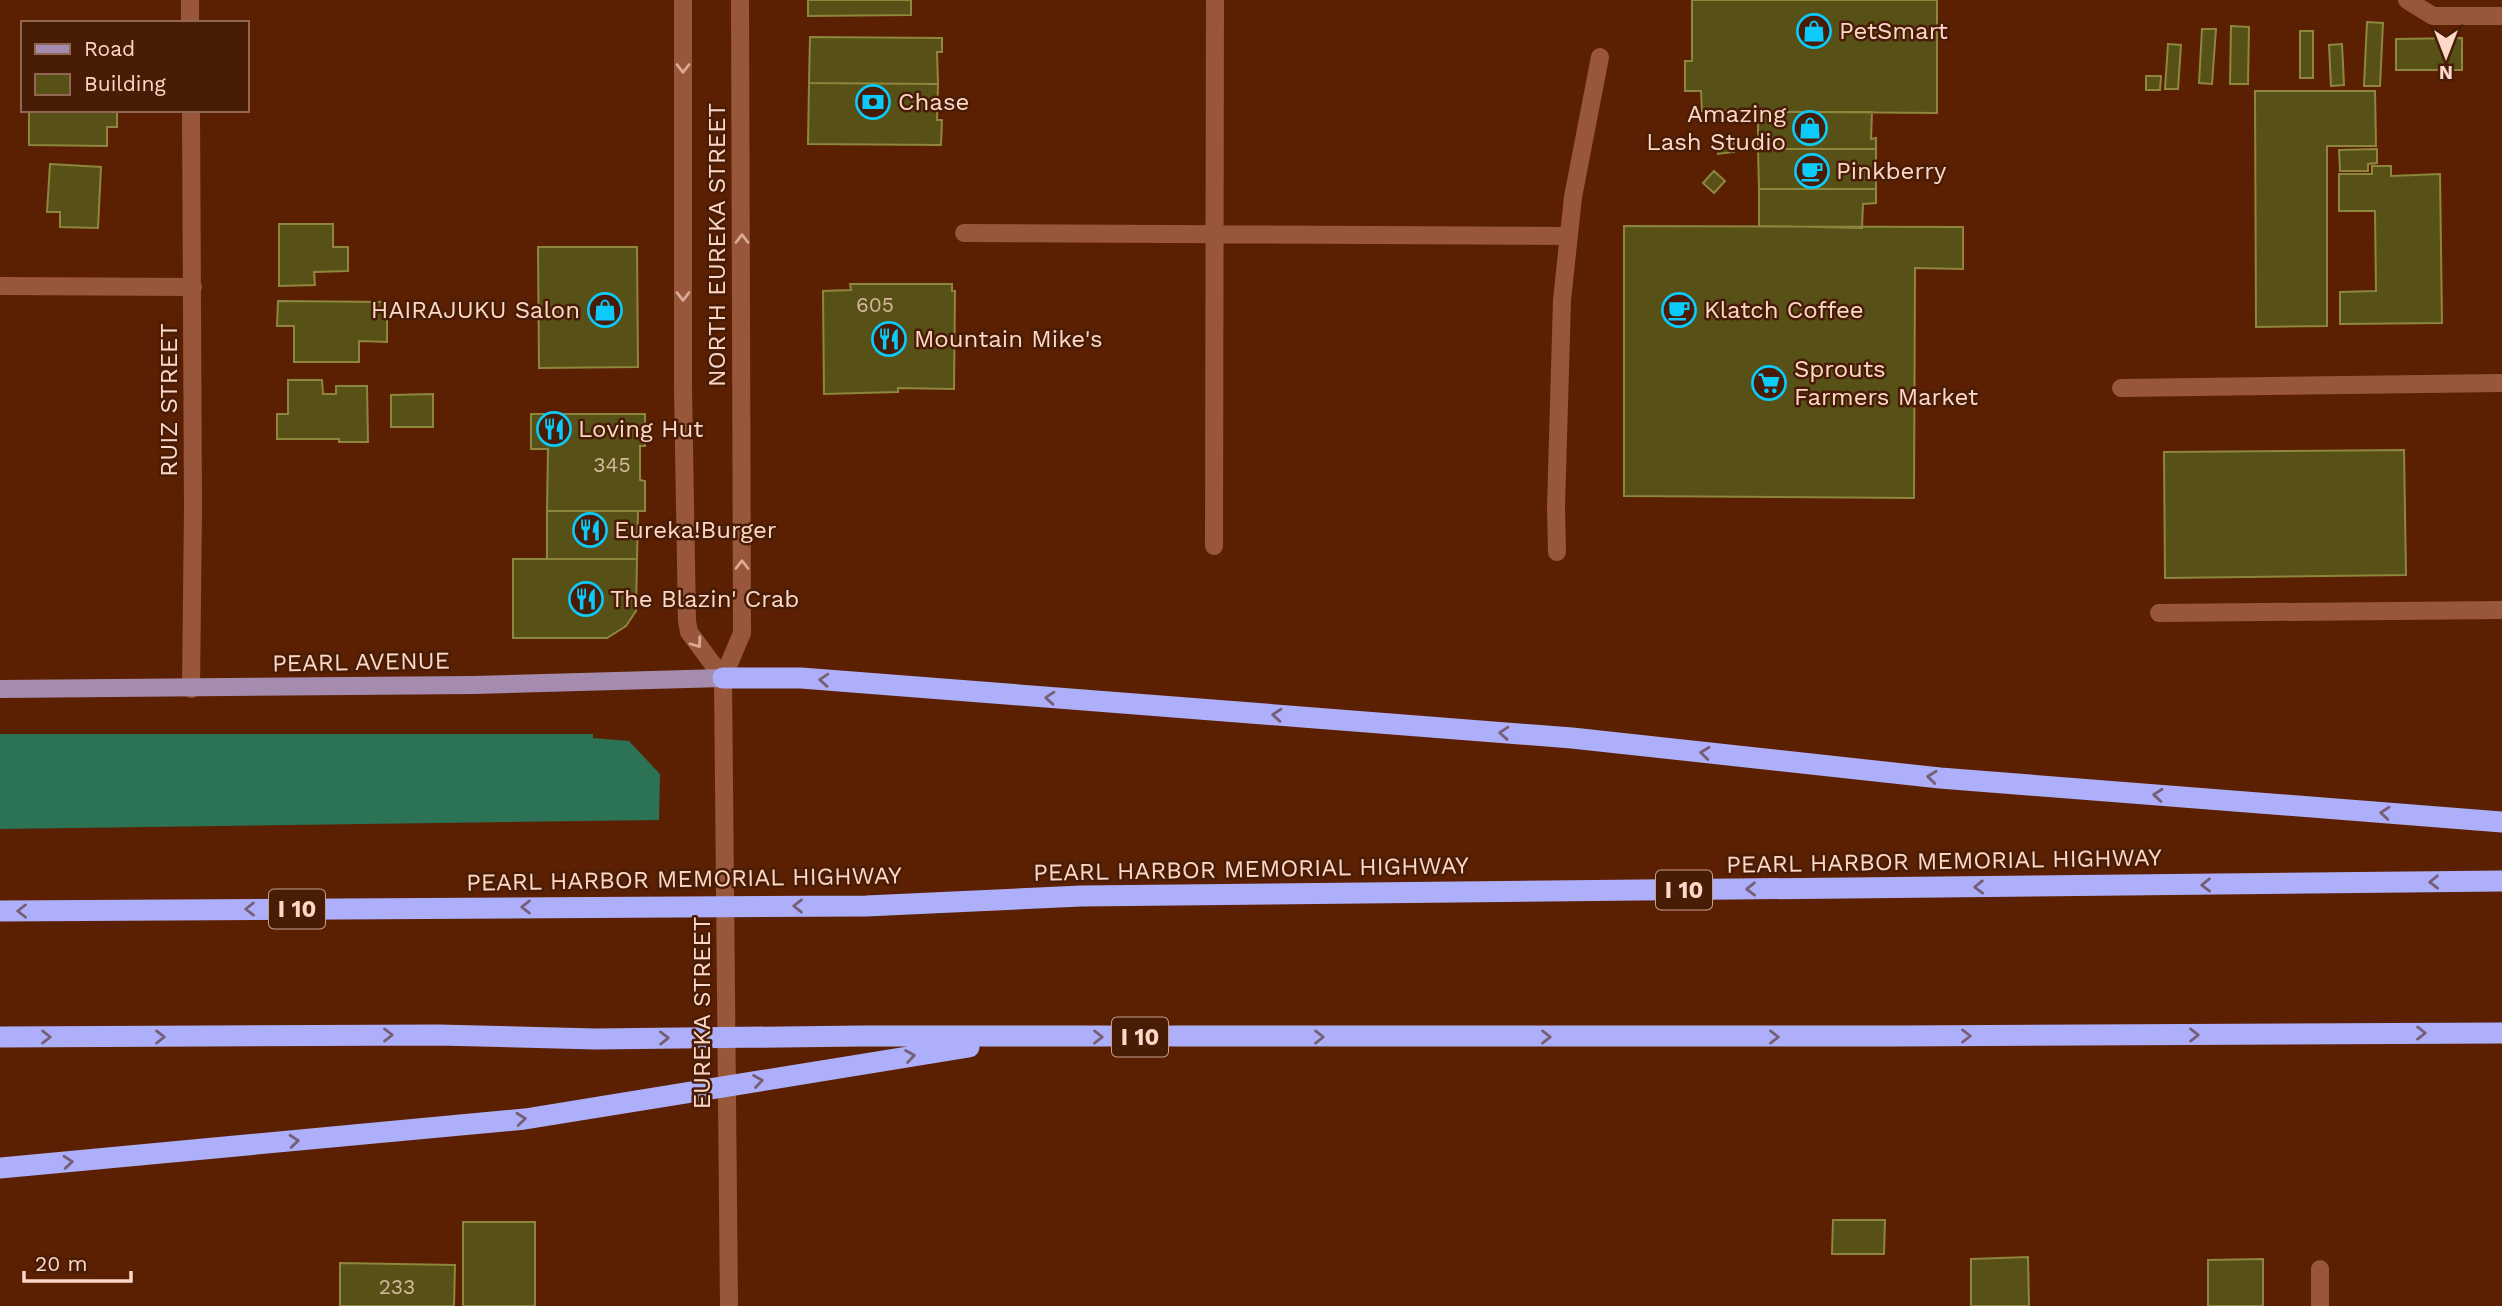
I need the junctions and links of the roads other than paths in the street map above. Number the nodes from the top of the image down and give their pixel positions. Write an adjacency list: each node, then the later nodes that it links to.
1 (190, 0): 7 (street)
2 (683, 0): 21 (street, NORTH EUREKA STREET, one-way to 21)
3 (740, 0): 21 (street, NORTH EUREKA STREET, one-way to 3)
4 (1215, 0): 11 (street)
5 (2407, 0): 6 (street)
6 (2502, 16)
7 (190, 21)
8 (1600, 57): 12 (street)
9 (191, 112): 14 (street, RUIZ STREET)
10 (964, 233): 11 (street)
11 (1213, 234): 12 (street); 17 (street)
12 (1568, 236): 18 (street)
13 (0, 285): 14 (street)
14 (193, 287): 23 (street, RUIZ STREET)
15 (2502, 383): 16 (street)
16 (2121, 388)
17 (1214, 546)
18 (1557, 552)
19 (2502, 610): 20 (street)
20 (2159, 613)
21 (723, 678): 23 (main road, PEARL AVENUE); 24 (highway, one-way to 21); 32 (street, EUREKA STREET)
22 (0, 689): 23 (main road, PEARL AVENUE)
23 (191, 689)
24 (2502, 822)
25 (2502, 881): 26 (highway, PEARL HARBOR MEMORIAL HIGHWAY / I 10, one-way to 26)
26 (0, 911)
27 (2502, 1033): 29 (highway, I 10, one-way to 27)
28 (0, 1037): 29 (highway, I 10, one-way to 29)
29 (1030, 1037): 30 (highway, one-way to 29)
30 (0, 1168)
31 (2320, 1269): 33 (street)
32 (729, 1306)
33 (2320, 1306)

